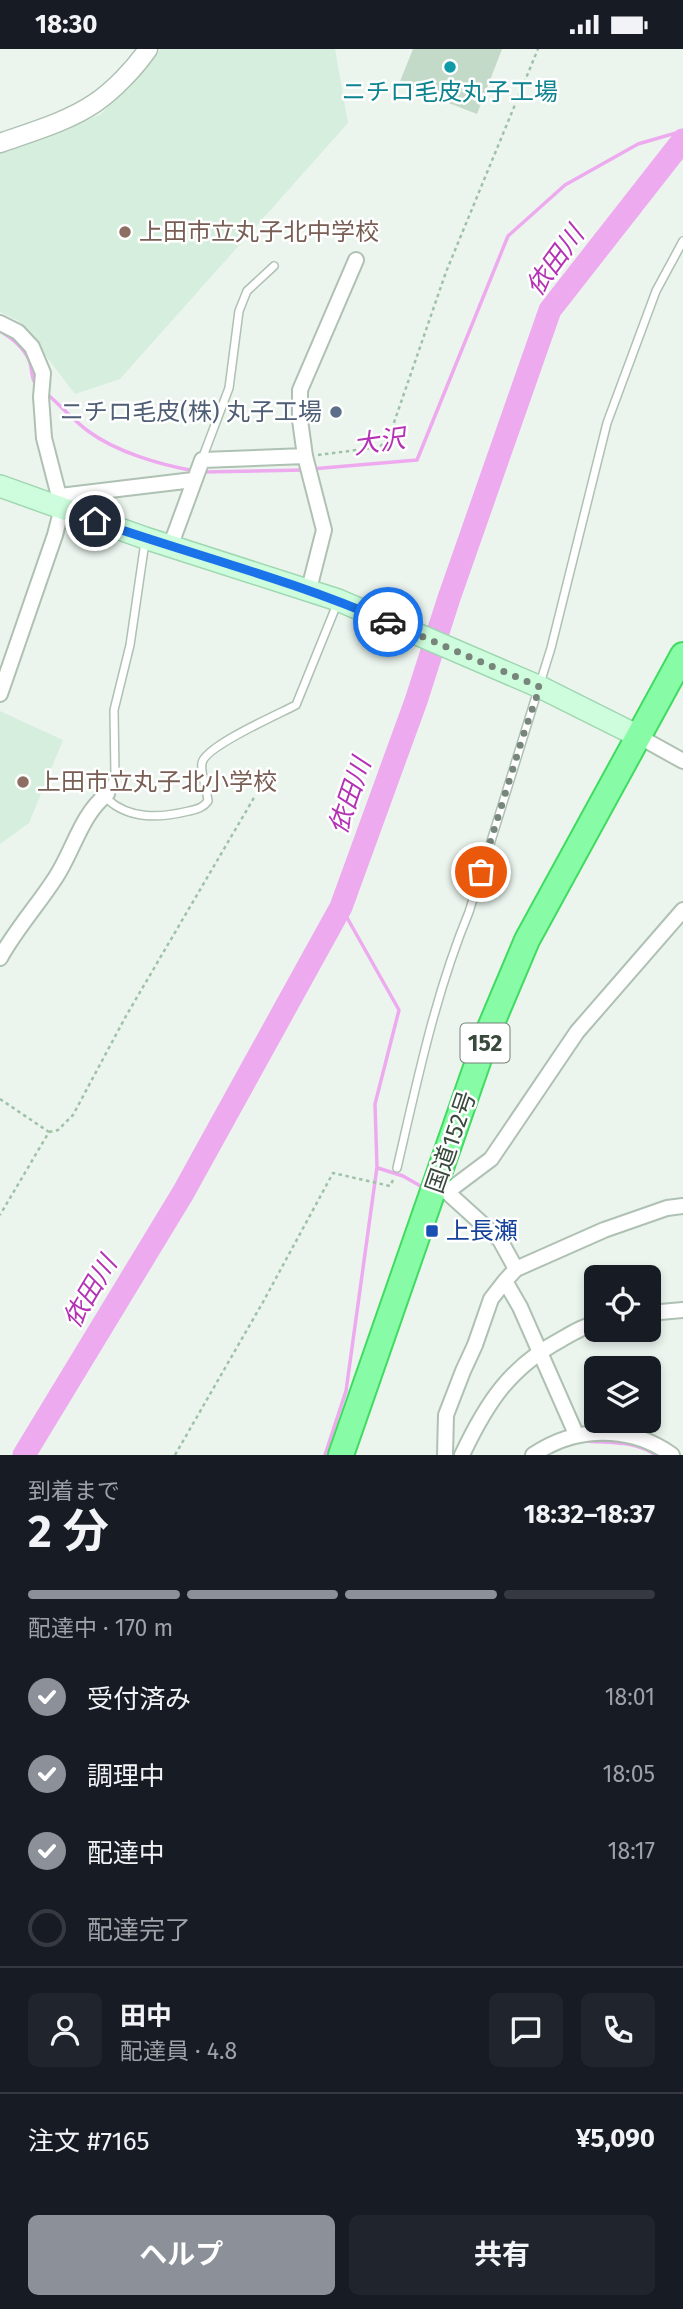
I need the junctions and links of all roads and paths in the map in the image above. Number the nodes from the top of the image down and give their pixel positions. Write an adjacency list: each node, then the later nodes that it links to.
1 (148, 49): 3 (street)
2 (538, 49): 8 (path)
3 (0, 143)
4 (683, 241): 18 (lane)
5 (356, 260): 8 (street)
6 (274, 266): 9 (lane)
7 (0, 323): 12 (street)
8 (304, 456): 9 (street); 15 (street)
9 (201, 460): 10 (street)
10 (193, 480): 12 (street); 14 (street)
11 (0, 486): 12 (main road)
12 (61, 502): 13 (main road); 19 (street)
13 (145, 538): 14 (main road); 22 (lane)
14 (170, 547): 15 (main road)
15 (309, 589): 16 (main road)
16 (338, 600): 18 (main road); 22 (lane)
17 (683, 655): 20 (highway, 国道152号 / 152)
18 (540, 687): 20 (main road); 28 (lane)
19 (0, 694)
20 (638, 736): 21 (street); 30 (highway, 国道152号 / 152)
21 (683, 761)
22 (107, 794): 25 (street)
23 (255, 796): 27 (path)
24 (681, 918): 30 (street)
25 (0, 958)
26 (0, 1099): 27 (path)
27 (49, 1132): 32 (path)
28 (397, 1168)
29 (394, 1178): 40 (path)
30 (441, 1189): 33 (street); 41 (highway, 国道152号 / 152)
31 (683, 1206): 33 (street)
32 (0, 1215)
33 (516, 1269): 34 (street)
34 (505, 1282): 38 (street); 42 (street)
35 (683, 1310): 36 (street)
36 (661, 1312)
37 (584, 1327): 38 (street)
38 (538, 1352): 39 (street); 43 (street)
39 (576, 1434): 44 (street); 45 (street)
40 (175, 1455)
41 (341, 1455)
42 (444, 1455)
43 (462, 1455)
44 (533, 1455)
45 (672, 1455)

